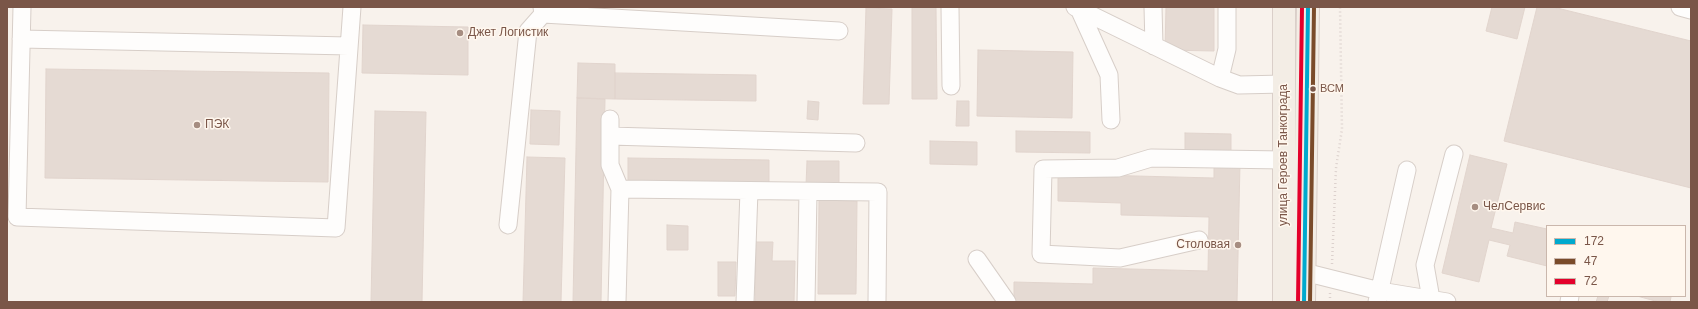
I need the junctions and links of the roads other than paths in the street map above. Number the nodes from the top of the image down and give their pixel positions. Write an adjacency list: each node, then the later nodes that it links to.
1 (22, 7): 13 (lane)
2 (352, 7): 14 (lane)
3 (950, 7): 18 (lane)
4 (1153, 7): 15 (lane)
5 (1227, 7): 16 (lane)
6 (1284, 7): 17 (main road, улица Героев Танкограда)
7 (1308, 7): 32 (main road, улица Героев Танкограда)
8 (1680, 7): 11 (lane)
9 (1078, 9): 15 (lane); 20 (lane)
10 (543, 10): 12 (lane); 29 (lane)
11 (1691, 10)
12 (839, 31)
13 (21, 39): 14 (lane); 14 (lane)
14 (349, 46)
15 (1154, 46): 16 (lane)
16 (1220, 78): 17 (lane)
17 (1284, 84): 24 (main road, улица Героев Танкограда)
18 (951, 86)
19 (610, 119): 21 (lane)
20 (1110, 120)
21 (610, 136): 22 (lane); 26 (lane)
22 (856, 143)
23 (1454, 154): 34 (lane)
24 (1284, 160): 30 (lane); 40 (main road, улица Героев Танкограда)
25 (1407, 170): 33 (lane)
26 (620, 189): 27 (lane); 35 (lane)
27 (749, 191): 28 (lane); 36 (lane)
28 (808, 192): 37 (lane); 38 (lane)
29 (508, 225)
30 (1199, 240)
31 (977, 259): 39 (lane)
32 (1304, 272): 33 (lane); 41 (main road, улица Героев Танкограда)
33 (1378, 296): 34 (lane)
34 (1439, 301)
35 (618, 302)
36 (745, 302)
37 (806, 302)
38 (877, 302)
39 (1007, 302)
40 (1284, 302)
41 (1304, 302)

